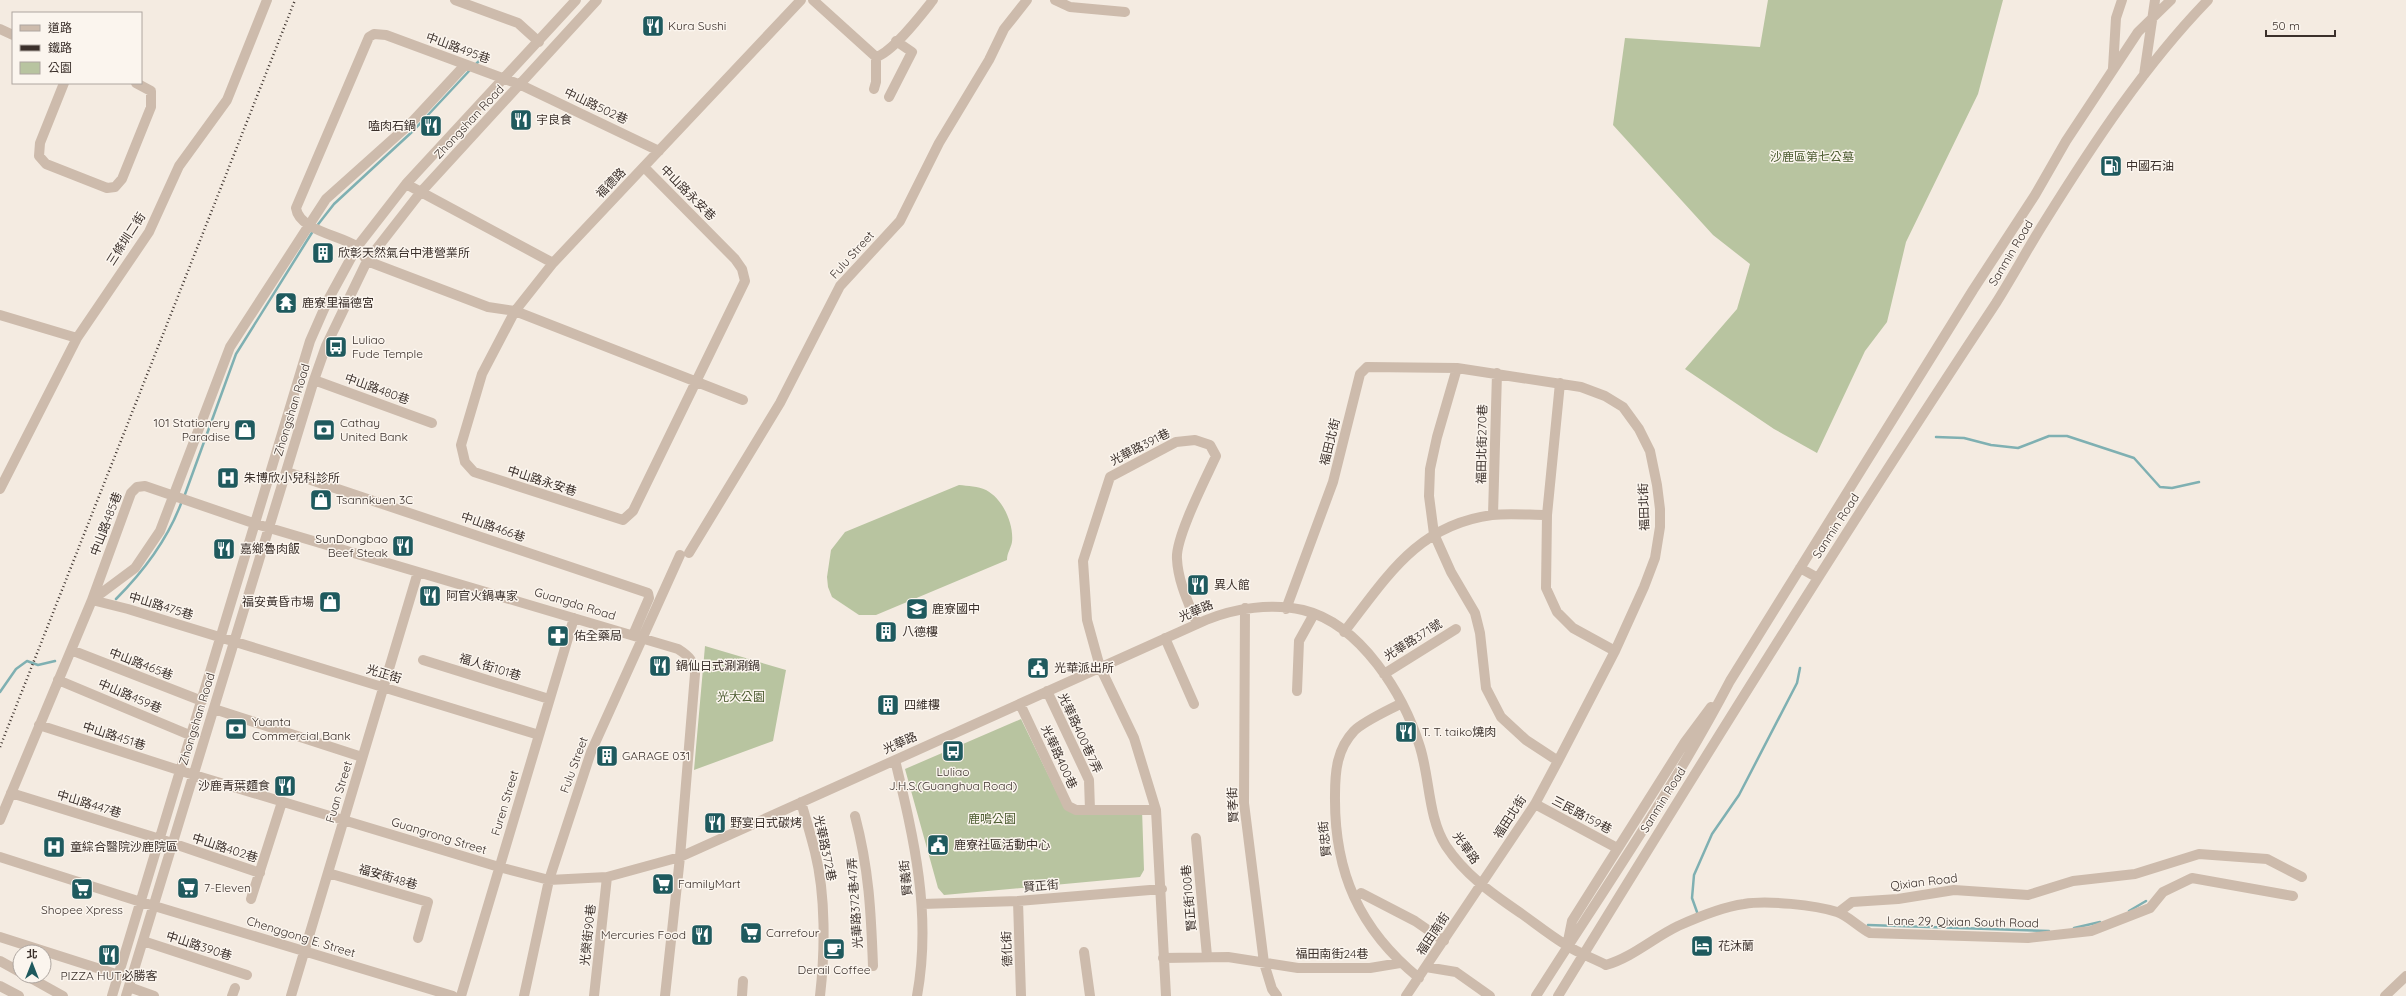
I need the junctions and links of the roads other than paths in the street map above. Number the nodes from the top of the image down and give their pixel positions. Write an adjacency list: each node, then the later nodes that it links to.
1 (267, 0): 40 (street, 三條圳二街)
2 (455, 0): 18 (street)
3 (576, 0): 18 (street, Zhongshan Road)
4 (597, 0): 27 (street, Zhongshan Road)
5 (801, 0): 30 (street, 福德路)
6 (813, 0): 20 (street)
7 (933, 0): 19 (street)
8 (1027, 0): 69 (street, Fulu Street)
9 (1055, 0): 14 (street)
10 (2122, 0): 22 (street, Sanmin Road)
11 (2155, 0): 15 (street, Sanmin Road)
12 (2171, 0): 15 (street, Sanmin Road)
13 (2208, 0): 23 (street, Sanmin Road)
14 (1126, 12)
15 (2152, 17): 22 (street, Sanmin Road); 23 (street, Sanmin Road)
16 (0, 30): 17 (street)
17 (12, 35)
18 (539, 42): 24 (street, Zhongshan Road)
19 (896, 42): 20 (street); 29 (street)
20 (876, 56): 28 (street)
21 (464, 65): 24 (street, 中山路495巷); 34 (street); 34 (street, 中山路495巷)
22 (2112, 70): 56 (street, Sanmin Road)
23 (2144, 75): 58 (street, Sanmin Road)
24 (505, 79): 27 (street, 中山路495巷); 32 (street, Zhongshan Road)
25 (64, 84): 26 (street)
26 (138, 84)
27 (521, 85): 30 (street, 中山路502巷); 33 (street, Zhongshan Road)
28 (874, 89)
29 (889, 97)
30 (659, 151): 31 (street, 福德路)
31 (644, 167): 37 (street, 福德路); 44 (street, 中山路永安巷)
32 (406, 184): 33 (street); 35 (street, Zhongshan Road)
33 (420, 193): 36 (street, Zhongshan Road); 37 (street)
34 (308, 224): 35 (street); 50 (street)
35 (357, 247): 36 (street); 53 (street, Zhongshan Road)
36 (367, 261): 38 (street); 43 (street, Zhongshan Road)
37 (553, 263): 38 (street, 福德路)
38 (515, 311): 44 (street); 44 (street, 中山路永安巷)
39 (0, 315): 40 (street)
40 (77, 338): 49 (street, 三條圳二街)
41 (1457, 368): 42 (street, 福田北街); 55 (street); 61 (street, 福田北街)
42 (1497, 373): 45 (street, 福田北街); 51 (street, 福田北街270巷)
43 (314, 380): 47 (street, 中山路480巷); 48 (street, Zhongshan Road)
44 (696, 383): 46 (street)
45 (1560, 383): 52 (street); 73 (street, 福田北街)
46 (743, 400)
47 (432, 423)
48 (287, 472): 54 (street, Zhongshan Road); 67 (street, 中山路466巷)
49 (0, 489)
50 (173, 496): 53 (street, 中山路485巷); 59 (street); 59 (street, 中山路485巷)
51 (1493, 515): 52 (street); 55 (street)
52 (1548, 515): 73 (street)
53 (256, 524): 54 (street, Guangda Road); 68 (street, Zhongshan Road)
54 (269, 528): 57 (street, Guangda Road); 71 (street, Zhongshan Road)
55 (1434, 534): 66 (street); 93 (street)
56 (1800, 568): 58 (street); 78 (street, Sanmin Road)
57 (418, 572): 63 (street, Guangda Road); 79 (street, Fuan Street)
58 (1818, 578): 134 (street, Sanmin Road)
59 (92, 600): 68 (street, 中山路475巷); 72 (street, 中山路485巷)
60 (1245, 608): 61 (street, 光華路); 64 (street, 光華路); 138 (street, 賢孝街)
61 (1286, 609): 62 (street, 光華路)
62 (1314, 614): 66 (street, 光華路); 81 (street)
63 (574, 618): 67 (street, Guangda Road); 82 (street, Furen Street)
64 (1197, 624): 70 (street, 光華路); 75 (street, 光華路391巷)
65 (1456, 629): 76 (street, 光華路371號)
66 (1344, 632): 76 (street, 光華路)
67 (632, 635): 69 (street, Guangda Road)
68 (222, 638): 71 (street, 光正街); 83 (street, Zhongshan Road)
69 (643, 638): 110 (street, Guangda Road); 116 (street, Fulu Street)
70 (1165, 638): 75 (street, 光華路); 86 (street)
71 (234, 642): 79 (street, 光正街); 87 (street, Zhongshan Road)
72 (71, 650): 77 (street, 中山路485巷); 83 (street, 中山路465巷)
73 (1615, 651): 93 (street, 福田北街)
74 (423, 660): 82 (street, 福人街101巷)
75 (1100, 667): 80 (street, 光華路); 101 (street)
76 (1384, 674): 84 (street, 光華路)
77 (58, 680): 88 (street, 中山路485巷); 90 (street, 中山路459巷)
78 (1730, 681): 108 (street, Sanmin Road); 131 (street, Sanmin Road)
79 (383, 688): 89 (street, 光正街); 91 (street, Fuan Street)
80 (1047, 691): 85 (street, 光華路); 100 (street, 光華路400巷7弄)
81 (1296, 691)
82 (549, 699): 89 (street, Furen Street)
83 (202, 701): 90 (street, Zhongshan Road)
84 (1402, 703): 117 (street, 光華路); 139 (street, 賢忠街)
85 (1020, 704): 92 (street, 光華路); 100 (street, 光華路400巷)
86 (1194, 704)
87 (214, 708): 91 (street); 95 (street, Zhongshan Road)
88 (40, 725): 94 (street, 中山路451巷); 96 (street, 中山路485巷)
89 (539, 735): 111 (street, Furen Street)
90 (192, 736): 94 (street, Zhongshan Road)
91 (362, 757): 104 (street, Fuan Street)
92 (895, 760): 98 (street, 光華路); 124 (street, 賢義街)
93 (1558, 761): 99 (street, 福田北街)
94 (181, 771): 95 (street, 中山路451巷); 106 (street, Zhongshan Road)
95 (194, 775): 97 (street, Guangrong Street); 107 (street, Zhongshan Road)
96 (11, 793): 103 (street, 中山路485巷); 106 (street, 中山路447巷)
97 (282, 802): 104 (street, Guangrong Street); 112 (street)
98 (801, 802): 110 (street, 光華路); 163 (street, 光華路372巷)
99 (1535, 804): 108 (street, 三民路159巷); 117 (street, 福田北街)
100 (1090, 810): 101 (street, 光華路400巷)
101 (1156, 810): 118 (street)
102 (855, 816): 140 (street, 光華路372巷47弄)
103 (0, 820)
104 (344, 820): 111 (street, Guangrong Street); 113 (street, Fuan Street)
105 (1196, 838): 135 (street, 賢正街100巷)
106 (160, 839): 107 (street, 中山路402巷); 123 (street, Zhongshan Road)
107 (173, 844): 112 (street, 中山路402巷); 125 (street, Zhongshan Road)
108 (1617, 848): 131 (street, Sanmin Road)
109 (0, 857): 123 (street, Chenggong E. Street)
110 (680, 857): 114 (street, Guangrong Street); 161 (street)
111 (499, 867): 116 (street, Guangrong Street); 158 (street, Furen Street)
112 (260, 873): 121 (street)
113 (328, 873): 128 (street, 福安街48巷); 132 (street, Fuan Street)
114 (607, 877): 116 (street, Guangrong Street); 160 (street, 光榮街90巷)
115 (2302, 877): 126 (street, Qixian Road)
116 (549, 880): 159 (street, Fulu Street)
117 (1481, 885): 129 (street, 福田南街); 131 (street, 光華路)
118 (1162, 889): 122 (street, 賢正街); 136 (street)
119 (1361, 893): 129 (street)
120 (2293, 896): 126 (street, Lane 29, Qixian South Road)
121 (251, 899)
122 (1018, 901): 124 (street, 賢正街); 165 (street, 德化街)
123 (141, 902): 125 (street, Chenggong E. Street); 143 (street, Zhongshan Road)
124 (922, 904): 164 (street, 賢義街)
125 (153, 906): 130 (street, Zhongshan Road); 132 (street, Chenggong E. Street)
126 (1839, 912): 134 (street)
127 (0, 937): 143 (street)
128 (418, 938)
129 (1444, 940): 141 (street, 福田南街)
130 (143, 941): 144 (street, 中山路390巷); 150 (street, Zhongshan Road)
131 (1567, 946): 134 (street, 光華路); 170 (street, Sanmin Road)
132 (304, 951): 156 (street, Fuan Street); 157 (street, Chenggong E. Street)
133 (1084, 952): 166 (street)
134 (1584, 953): 171 (street, Sanmin Road)
135 (1207, 956): 136 (street); 138 (street)
136 (1163, 958): 151 (street)
137 (0, 961): 142 (street)
138 (1264, 963): 139 (street, 福田南街24巷); 167 (street, 賢孝街)
139 (1400, 963): 146 (street, 賢忠街)
140 (873, 966)
141 (1426, 967): 146 (street, 福田南街); 169 (street)
142 (12, 968)
143 (119, 975): 154 (street, Zhongshan Road)
144 (247, 975)
145 (2406, 976): 172 (street)
146 (1419, 978): 168 (street, 福田南街)
147 (743, 981): 162 (street)
148 (41, 984): 153 (street)
149 (0, 986): 152 (street)
150 (127, 991): 155 (street)
151 (1164, 995)
152 (19, 996)
153 (63, 996)
154 (112, 996)
155 (154, 996)
156 (291, 996)
157 (453, 996)
158 (461, 996)
159 (524, 996)
160 (594, 996)
161 (664, 996)
162 (742, 996)
163 (820, 996)
164 (917, 996)
165 (1021, 996)
166 (1090, 996)
167 (1277, 996)
168 (1406, 996)
169 (1490, 996)
170 (1536, 996)
171 (1558, 996)
172 (2385, 996)

